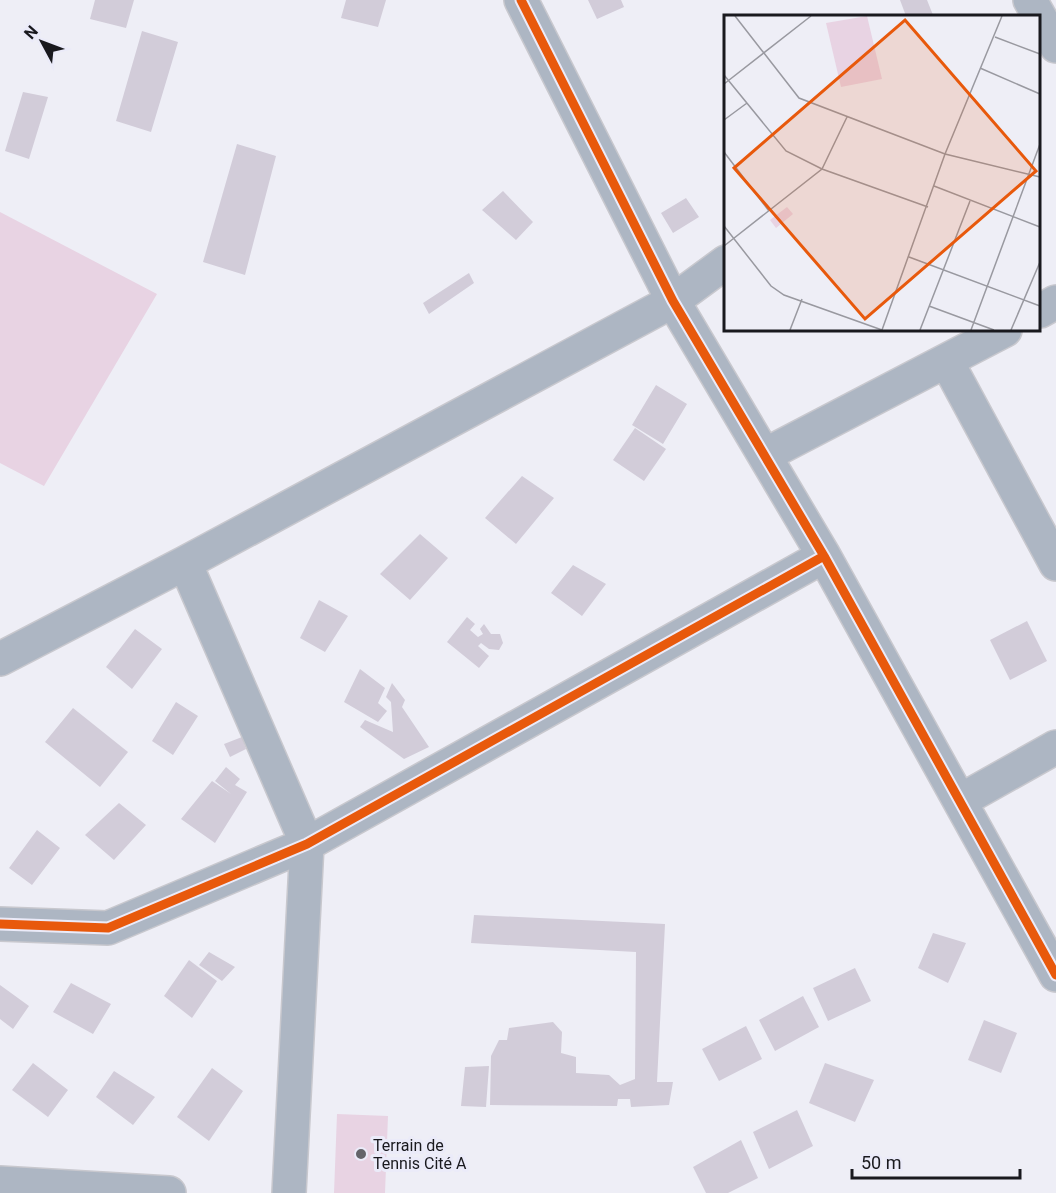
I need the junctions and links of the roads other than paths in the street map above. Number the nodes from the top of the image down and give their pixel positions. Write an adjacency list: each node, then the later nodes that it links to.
1 (521, 0): 7 (street)
2 (1030, 0): 3 (street)
3 (1039, 15)
4 (1041, 18): 5 (street)
5 (1050, 33)
6 (724, 263): 7 (street)
7 (673, 301): 12 (street); 14 (street)
8 (1056, 302): 9 (street)
9 (1041, 310)
10 (1001, 332): 11 (street)
11 (947, 362): 12 (street); 15 (street)
12 (765, 455): 13 (street)
13 (824, 556): 18 (street); 19 (street)
14 (185, 563): 16 (street); 19 (street)
15 (1056, 564)
16 (0, 659)
17 (1056, 747): 18 (street)
18 (960, 801): 21 (street)
19 (307, 844): 20 (street); 24 (street)
20 (0, 924)
21 (1056, 975)
22 (0, 1183): 23 (street)
23 (169, 1193)
24 (289, 1193)

